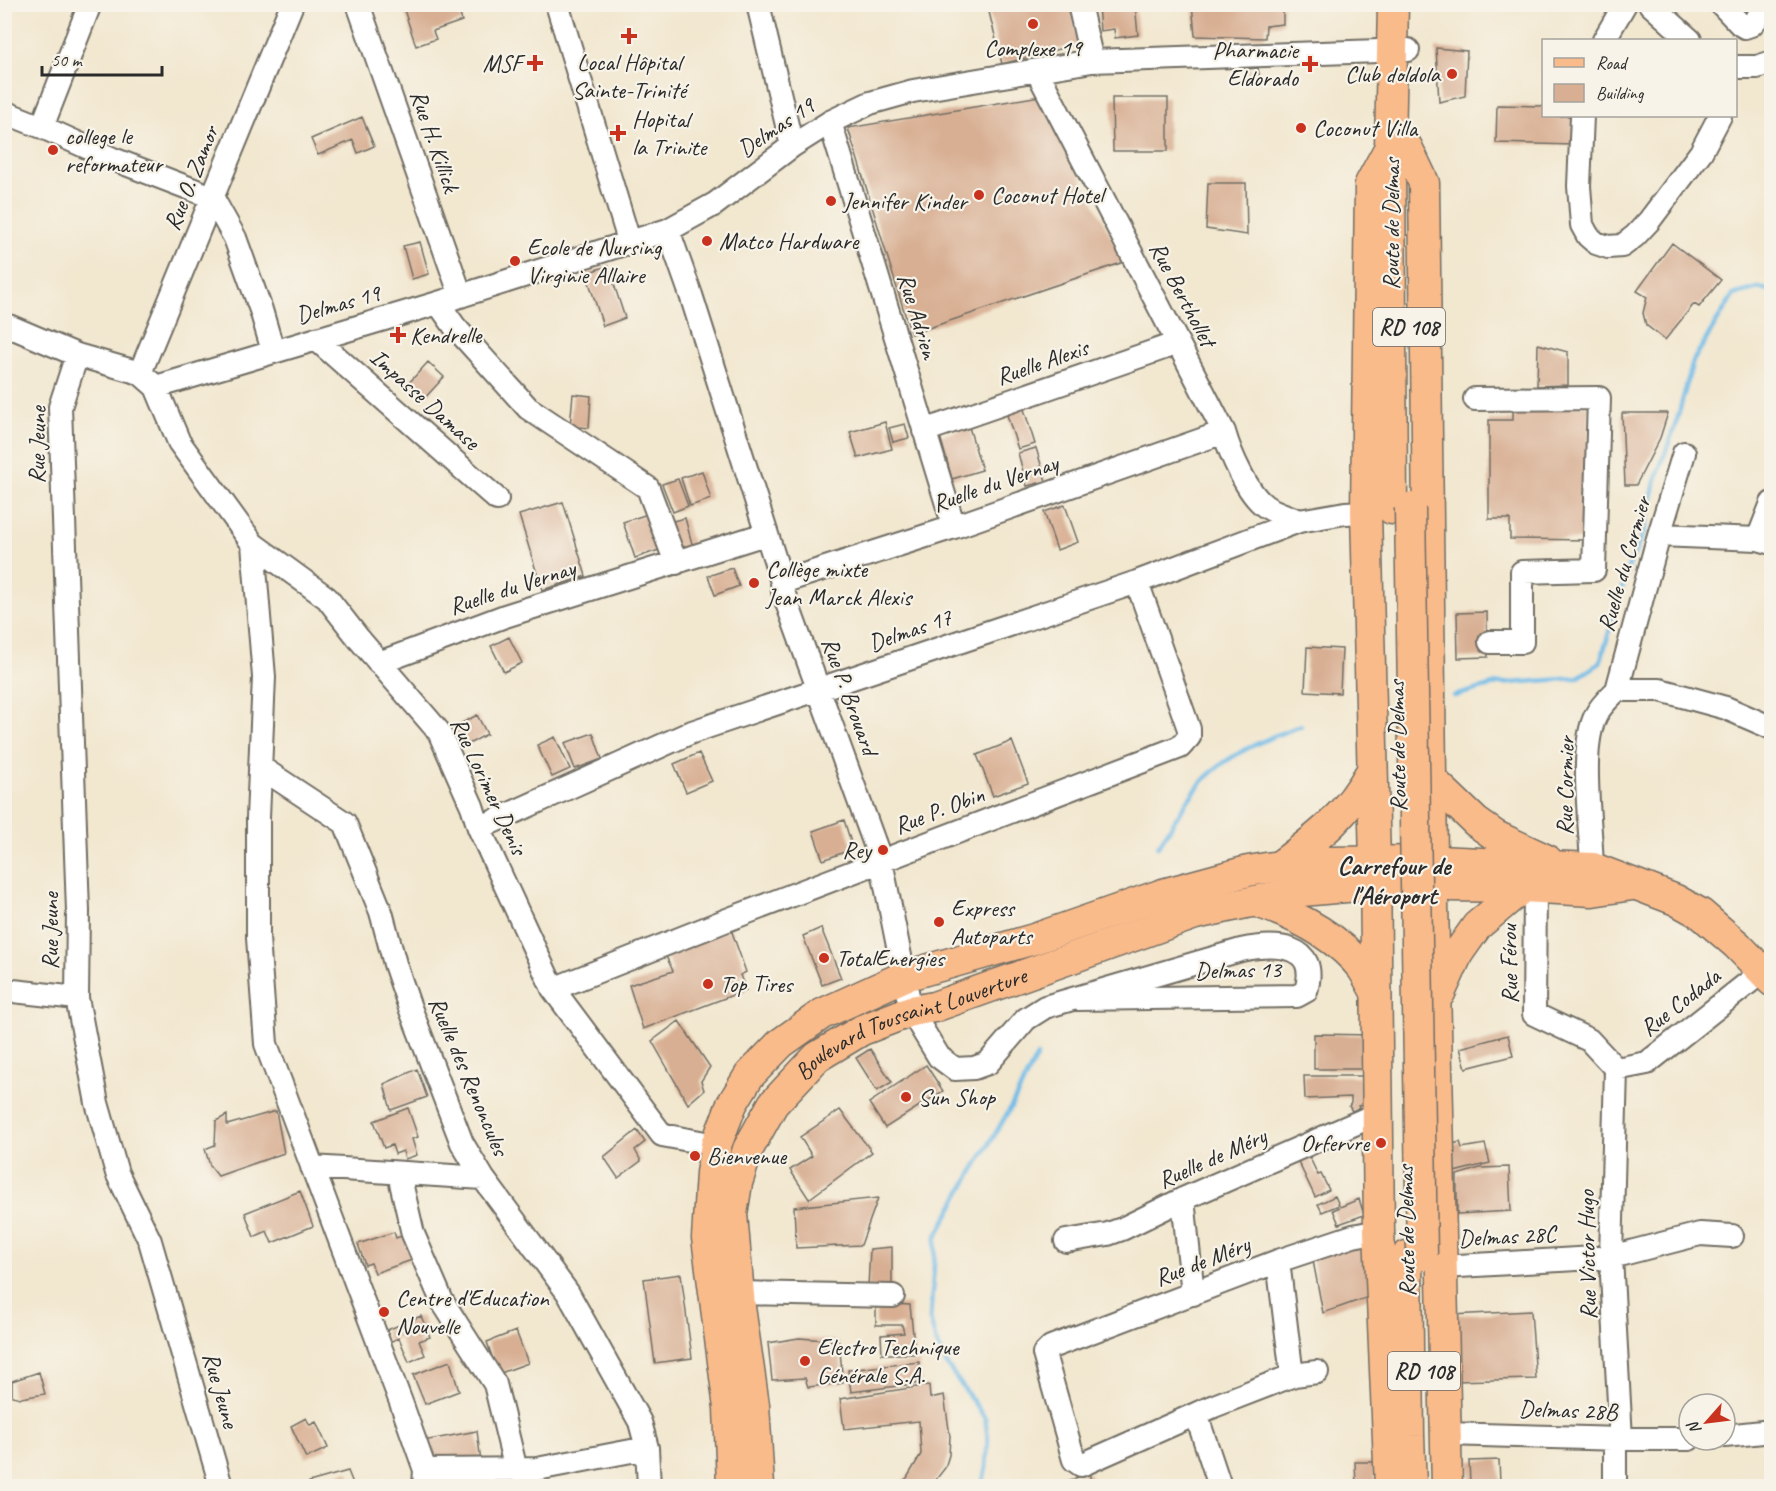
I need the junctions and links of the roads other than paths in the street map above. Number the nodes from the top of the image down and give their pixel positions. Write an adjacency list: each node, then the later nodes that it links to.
1 (90, 4): 24 (street)
2 (292, 4): 27 (street, Rue O. Zamor)
3 (358, 4): 30 (street, Rue H. Killick)
4 (557, 4): 29 (street)
5 (758, 4): 25 (street)
6 (1079, 4): 16 (street)
7 (1393, 4): 15 (main road, Route de Delmas / RD 108)
8 (1408, 4): 15 (main road, Route de Delmas / RD 108)
9 (1625, 4): 13 (street)
10 (1650, 4): 14 (street)
11 (1721, 4): 12 (street)
12 (1770, 4)
13 (1605, 39)
14 (1689, 39)
15 (1400, 50): 16 (street, Delmas 19); 26 (main road, Route de Delmas / RD 108)
16 (1092, 61): 19 (street, Delmas 19)
17 (1772, 62): 18 (street)
18 (1737, 68)
19 (1036, 71): 23 (street, Delmas 19); 34 (street, Rue Berthollet)
20 (4, 112): 24 (street)
21 (1582, 117): 22 (street)
22 (1719, 117)
23 (830, 122): 25 (street, Delmas 19); 39 (street, Rue Adrien)
24 (42, 127): 27 (street)
25 (792, 146): 28 (street, Delmas 19)
26 (1399, 147): 45 (main road, Route de Delmas / RD 108); 45 (main road); 53 (main road)
27 (212, 197): 35 (street); 37 (street, Rue O. Zamor)
28 (668, 230): 29 (street, Delmas 19); 48 (street, Rue P. Brouard)
29 (630, 244): 30 (street, Delmas 19)
30 (461, 296): 31 (street, Delmas 19)
31 (438, 303): 33 (street, Delmas 19); 52 (street)
32 (4, 324): 36 (street)
33 (316, 339): 35 (street, Delmas 19); 42 (street, Impasse Damase)
34 (1178, 343): 39 (street, Ruelle Alexis); 40 (street, Rue Berthollet)
35 (273, 351): 37 (street, Delmas 19)
36 (77, 356): 37 (street); 77 (street, Rue Jeune)
37 (148, 380): 51 (street, Rue Lorimer Denis)
38 (1475, 399): 56 (street)
39 (924, 431): 47 (street, Rue Adrien)
40 (1224, 432): 46 (street, Rue Berthollet); 47 (street, Ruelle du Vernay)
41 (1684, 453): 49 (street, Ruelle du Cormier)
42 (497, 499)
43 (1772, 503): 50 (street)
44 (1441, 504): 53 (street)
45 (1390, 510): 46 (street, Delmas 17); 62 (main road); 92 (main road, Route de Delmas / RD 108, bridge)
46 (1299, 521): 55 (street, Delmas 17)
47 (954, 526): 54 (street, Ruelle du Vernay)
48 (765, 534): 52 (street, Ruelle du Vernay); 54 (street, Rue P. Brouard)
49 (1659, 535): 50 (street); 59 (street, Ruelle du Cormier)
50 (1765, 541)
51 (254, 544): 57 (street, Rue Lorimer Denis); 61 (street)
52 (676, 563): 57 (street, Ruelle du Vernay)
53 (1429, 569): 63 (main road)
54 (782, 582): 58 (street, Rue P. Brouard)
55 (1137, 582): 58 (street, Delmas 17); 65 (street, Rue P. Obin)
56 (1490, 642)
57 (379, 663): 64 (street, Rue Lorimer Denis)
58 (818, 689): 64 (street, Delmas 17); 65 (street, Rue P. Brouard)
59 (1617, 690): 60 (street); 68 (street, Rue Cormier)
60 (1772, 728)
61 (260, 767): 84 (street); 86 (street, Ruelle des Renoncules)
62 (1372, 770): 66 (main road); 67 (main road)
63 (1431, 779): 68 (main road); 69 (main road)
64 (479, 828): 74 (street, Rue Lorimer Denis)
65 (881, 861): 73 (street, Rue P. Brouard); 74 (street, Rue P. Obin)
66 (1280, 866): 67 (main road, Boulevard Toussaint Louverture); 73 (main road, Boulevard Toussaint Louverture)
67 (1368, 870): 69 (main road); 71 (main road, Boulevard Toussaint Louverture); 76 (main road)
68 (1580, 873): 69 (main road); 70 (main road); 72 (main road)
69 (1437, 877): 70 (main road); 79 (main road)
70 (1529, 887): 79 (main road); 81 (street, Rue Férou)
71 (1257, 902): 76 (main road); 80 (main road, Boulevard Toussaint Louverture)
72 (1769, 972): 81 (street, Rue Codada)
73 (905, 976): 80 (street, Rue P. Brouard); 83 (main road, Boulevard Toussaint Louverture)
74 (553, 989): 83 (street, Rue Lorimer Denis)
75 (4, 990): 77 (street)
76 (1376, 992): 82 (main road)
77 (77, 998): 108 (street, Rue Jeune)
78 (1077, 999): 78 (street, Delmas 13); 80 (street, Delmas 13)
79 (1436, 1002): 92 (main road)
80 (911, 1011): 94 (main road, Boulevard Toussaint Louverture)
81 (1616, 1069): 91 (street, Rue Victor Hugo)
82 (1377, 1114): 87 (street, Ruelle de Méry); 88 (main road)
83 (716, 1145): 110 (main road, Boulevard Toussaint Louverture)
84 (312, 1167): 85 (street); 107 (street)
85 (399, 1174): 86 (street); 106 (street)
86 (483, 1178): 105 (street, Ruelle des Renoncules)
87 (1183, 1199): 90 (street, Ruelle de Méry); 95 (street)
88 (1379, 1231): 93 (street, Rue de Méry); 113 (main road)
89 (1732, 1236): 91 (street, Delmas 28C)
90 (1066, 1241)
91 (1611, 1257): 92 (street, Delmas 28C); 103 (street, Rue Victor Hugo)
92 (1424, 1259): 101 (main road); 114 (main road, Route de Delmas / RD 108); 115 (main road, Route de Delmas / RD 108)
93 (1278, 1261): 95 (street, Rue de Méry); 98 (street)
94 (738, 1293): 96 (street); 111 (main road, Boulevard Toussaint Louverture)
95 (1193, 1294): 99 (street, Rue de Méry)
96 (893, 1296)
97 (1317, 1372): 98 (street)
98 (1292, 1376): 99 (street)
99 (1196, 1414): 112 (street)
100 (1772, 1431): 102 (street)
101 (1446, 1434): 103 (street, Delmas 28B); 116 (main road)
102 (1737, 1435)
103 (1618, 1439): 104 (street, Delmas 28B); 117 (street, Rue Victor Hugo)
104 (1677, 1439)
105 (647, 1448): 106 (street); 109 (street, Ruelle des Renoncules)
106 (516, 1470): 107 (street)
107 (425, 1478)
108 (221, 1486)
109 (648, 1486)
110 (732, 1486)
111 (759, 1486)
112 (1220, 1486)
113 (1390, 1486)
114 (1412, 1486)
115 (1427, 1486)
116 (1447, 1486)
117 (1615, 1486)

